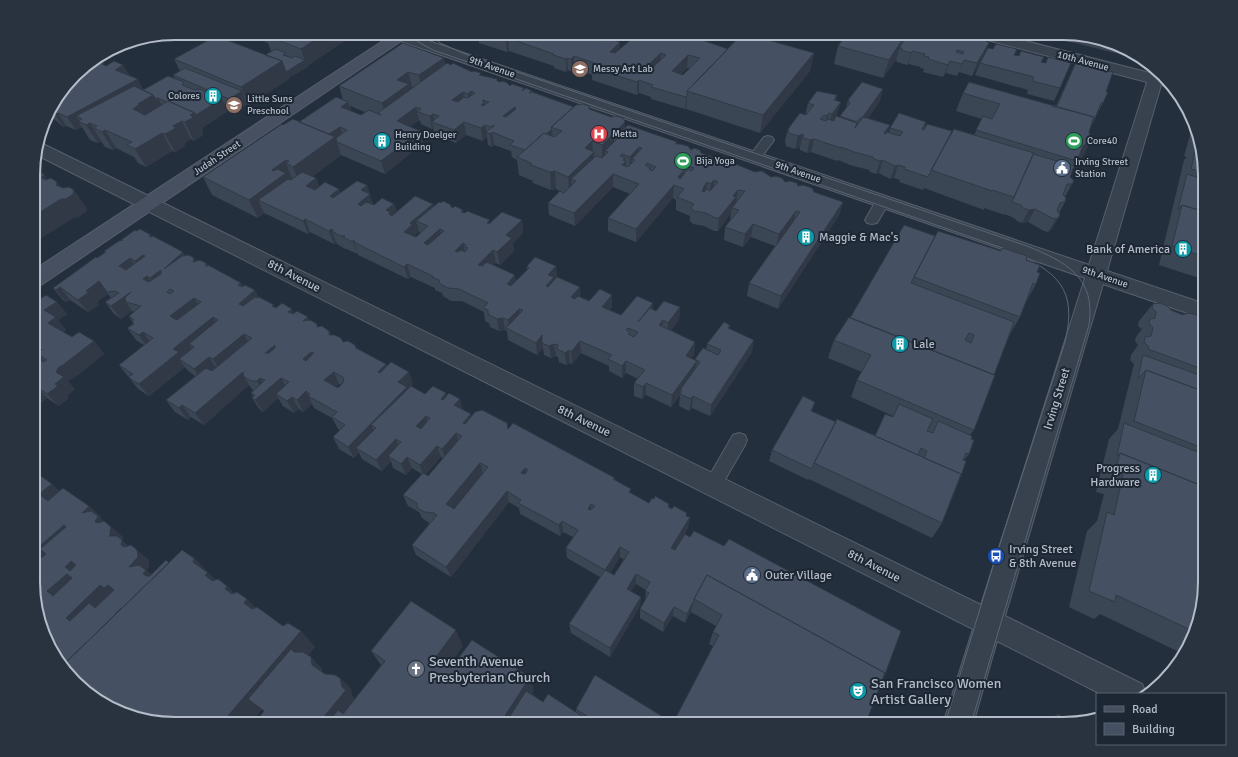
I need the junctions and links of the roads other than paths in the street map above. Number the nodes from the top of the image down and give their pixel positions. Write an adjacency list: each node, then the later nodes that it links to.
1 (393, 40): 10 (street, Judah Street)
2 (419, 40): 8 (street, 9th Avenue)
3 (1005, 40): 4 (street, 10th Avenue)
4 (1155, 77)
5 (1158, 80): 12 (street, Irving Street)
6 (768, 140): 8 (lane)
7 (43, 151): 10 (street, 8th Avenue)
8 (755, 157): 9 (street, 9th Avenue)
9 (883, 201): 11 (lane); 12 (street, 9th Avenue)
10 (148, 203): 13 (street, Judah Street); 16 (street, 8th Avenue)
11 (872, 220)
12 (1095, 274): 14 (street, 9th Avenue); 17 (street, Irving Street)
13 (40, 276)
14 (1198, 310)
15 (739, 440): 16 (lane)
16 (713, 485): 17 (street, 8th Avenue)
17 (988, 622): 18 (street, 8th Avenue); 19 (street, Irving Street)
18 (1130, 693)
19 (960, 717)

